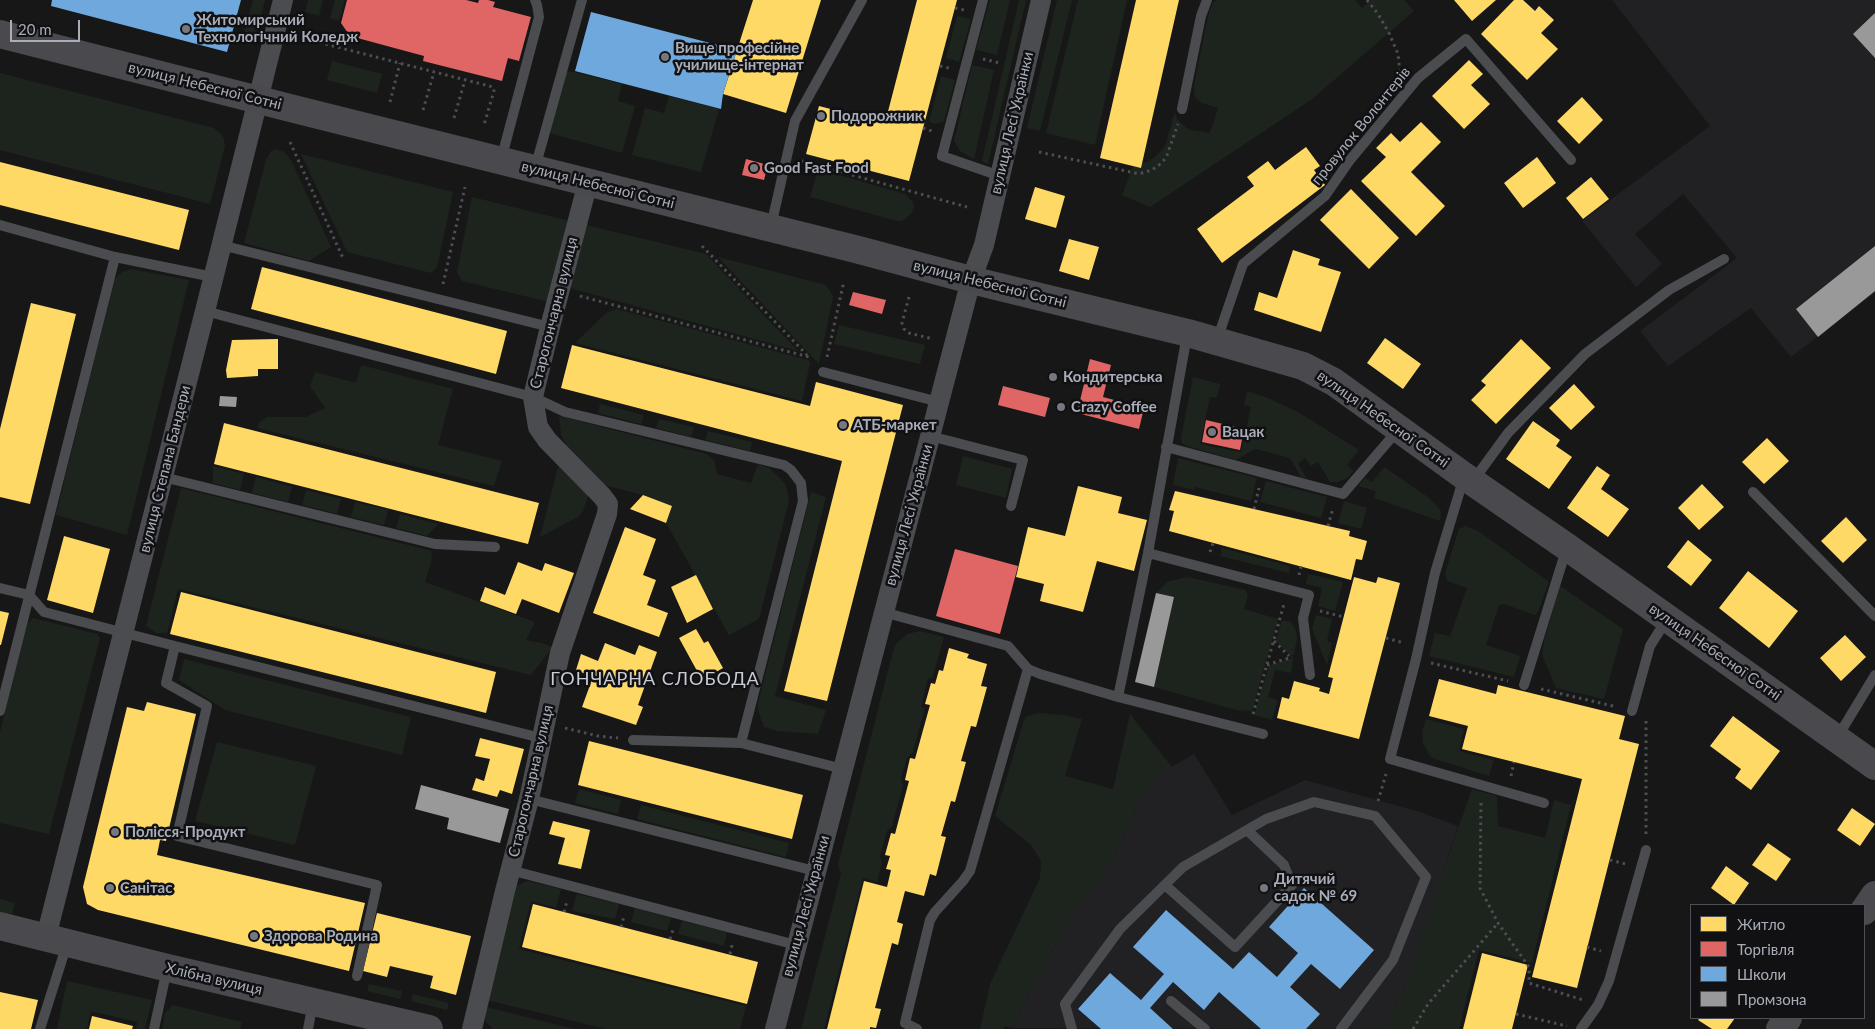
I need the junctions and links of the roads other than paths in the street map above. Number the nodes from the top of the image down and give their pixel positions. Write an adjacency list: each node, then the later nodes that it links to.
1 (282, 0): 9 (street, вулиця Степана Бандери)
2 (535, 0): 11 (lane)
3 (582, 0): 13 (lane)
4 (862, 0): 17 (lane)
5 (983, 0): 14 (lane)
6 (1041, 0): 14 (street, вулиця Лесі Українки)
7 (1207, 0): 10 (lane)
8 (0, 34): 9 (street, вулиця Небесної Сотні)
9 (257, 99): 11 (street, вулиця Небесної Сотні); 18 (street, вулиця Степана Бандери)
10 (1182, 109)
11 (500, 160): 13 (street, вулиця Небесної Сотні)
12 (1571, 160): 26 (lane, провулок Волонтерів)
13 (535, 169): 15 (street, вулиця Небесної Сотні)
14 (1000, 176): 22 (street, вулиця Лесі Українки)
15 (588, 182): 17 (street, вулиця Небесної Сотні); 24 (street, Старогончарна вулиця)
16 (0, 225): 19 (lane)
17 (770, 228): 22 (street, вулиця Небесної Сотні)
18 (221, 245): 21 (street, вулиця Степана Бандери); 24 (lane)
19 (115, 258): 21 (lane); 41 (lane)
20 (1724, 259): 34 (lane)
21 (213, 277): 23 (street, вулиця Степана Бандери)
22 (972, 280): 25 (street, вулиця Небесної Сотні); 29 (street, вулиця Лесі Українки)
23 (205, 311): 28 (lane); 33 (street, вулиця Степана Бандери)
24 (550, 327): 28 (street, Старогончарна вулиця)
25 (1188, 333): 26 (street, вулиця Небесної Сотні); 32 (lane)
26 (1217, 341): 30 (street, вулиця Небесної Сотні)
27 (823, 372): 29 (lane)
28 (533, 397): 54 (street, Старогончарна вулиця); 58 (lane)
29 (939, 402): 31 (street, вулиця Лесі Українки)
30 (1399, 430): 32 (lane); 34 (street, вулиця Небесної Сотні)
31 (930, 436): 36 (lane); 42 (street, вулиця Лесі Українки)
32 (1166, 448): 39 (lane)
33 (163, 477): 38 (lane); 45 (street, вулиця Степана Бандери)
34 (1468, 479): 37 (street, вулиця Небесної Сотні); 62 (lane)
35 (1753, 492): 43 (lane)
36 (1011, 506)
37 (1567, 547): 44 (street, вулиця Небесної Сотні); 50 (lane)
38 (495, 548)
39 (1148, 553): 48 (lane); 51 (lane)
40 (0, 588): 41 (lane)
41 (29, 595): 45 (lane); 53 (lane)
42 (883, 612): 47 (lane); 60 (street, вулиця Лесі Українки)
43 (1875, 616)
44 (1668, 618): 52 (lane); 56 (street, вулиця Небесної Сотні)
45 (124, 633): 46 (lane); 71 (street, вулиця Степана Бандери)
46 (175, 646): 54 (lane); 74 (lane)
47 (1028, 669): 51 (lane); 83 (lane)
48 (1310, 675)
49 (1875, 675): 56 (lane)
50 (1524, 685)
51 (1118, 698): 55 (lane)
52 (1632, 710)
53 (0, 711)
54 (543, 730): 61 (street, Старогончарна вулиця)
55 (1263, 734)
56 (1836, 738): 59 (street, вулиця Небесної Сотні)
57 (633, 740): 58 (lane)
58 (741, 743): 60 (lane)
59 (1875, 766)
60 (843, 769): 66 (street, вулиця Лесі Українки)
61 (529, 799): 65 (street, Старогончарна вулиця); 66 (lane)
62 (1544, 803)
63 (1246, 830): 67 (lane); 67 (lane); 86 (lane)
64 (1646, 850): 87 (lane)
65 (510, 870): 72 (lane); 81 (street, Старогончарна вулиця)
66 (815, 871): 72 (street, вулиця Лесі Українки)
67 (1165, 885): 84 (lane)
68 (1875, 895): 69 (street)
69 (1865, 910)
70 (0, 926): 71 (street, Хлібна вулиця)
71 (57, 940): 73 (street, Хлібна вулиця); 77 (lane)
72 (796, 944): 82 (street, вулиця Лесі Українки)
73 (168, 968): 76 (street, Хлібна вулиця); 78 (lane)
74 (357, 976)
75 (1171, 1001): 85 (lane)
76 (314, 1002): 79 (lane); 80 (street, Хлібна вулиця)
77 (40, 1029)
78 (154, 1029)
79 (308, 1029)
80 (429, 1029)
81 (472, 1029)
82 (775, 1029)
83 (917, 1029)
84 (1072, 1029)
85 (1205, 1029)
86 (1342, 1029)
87 (1582, 1029)

